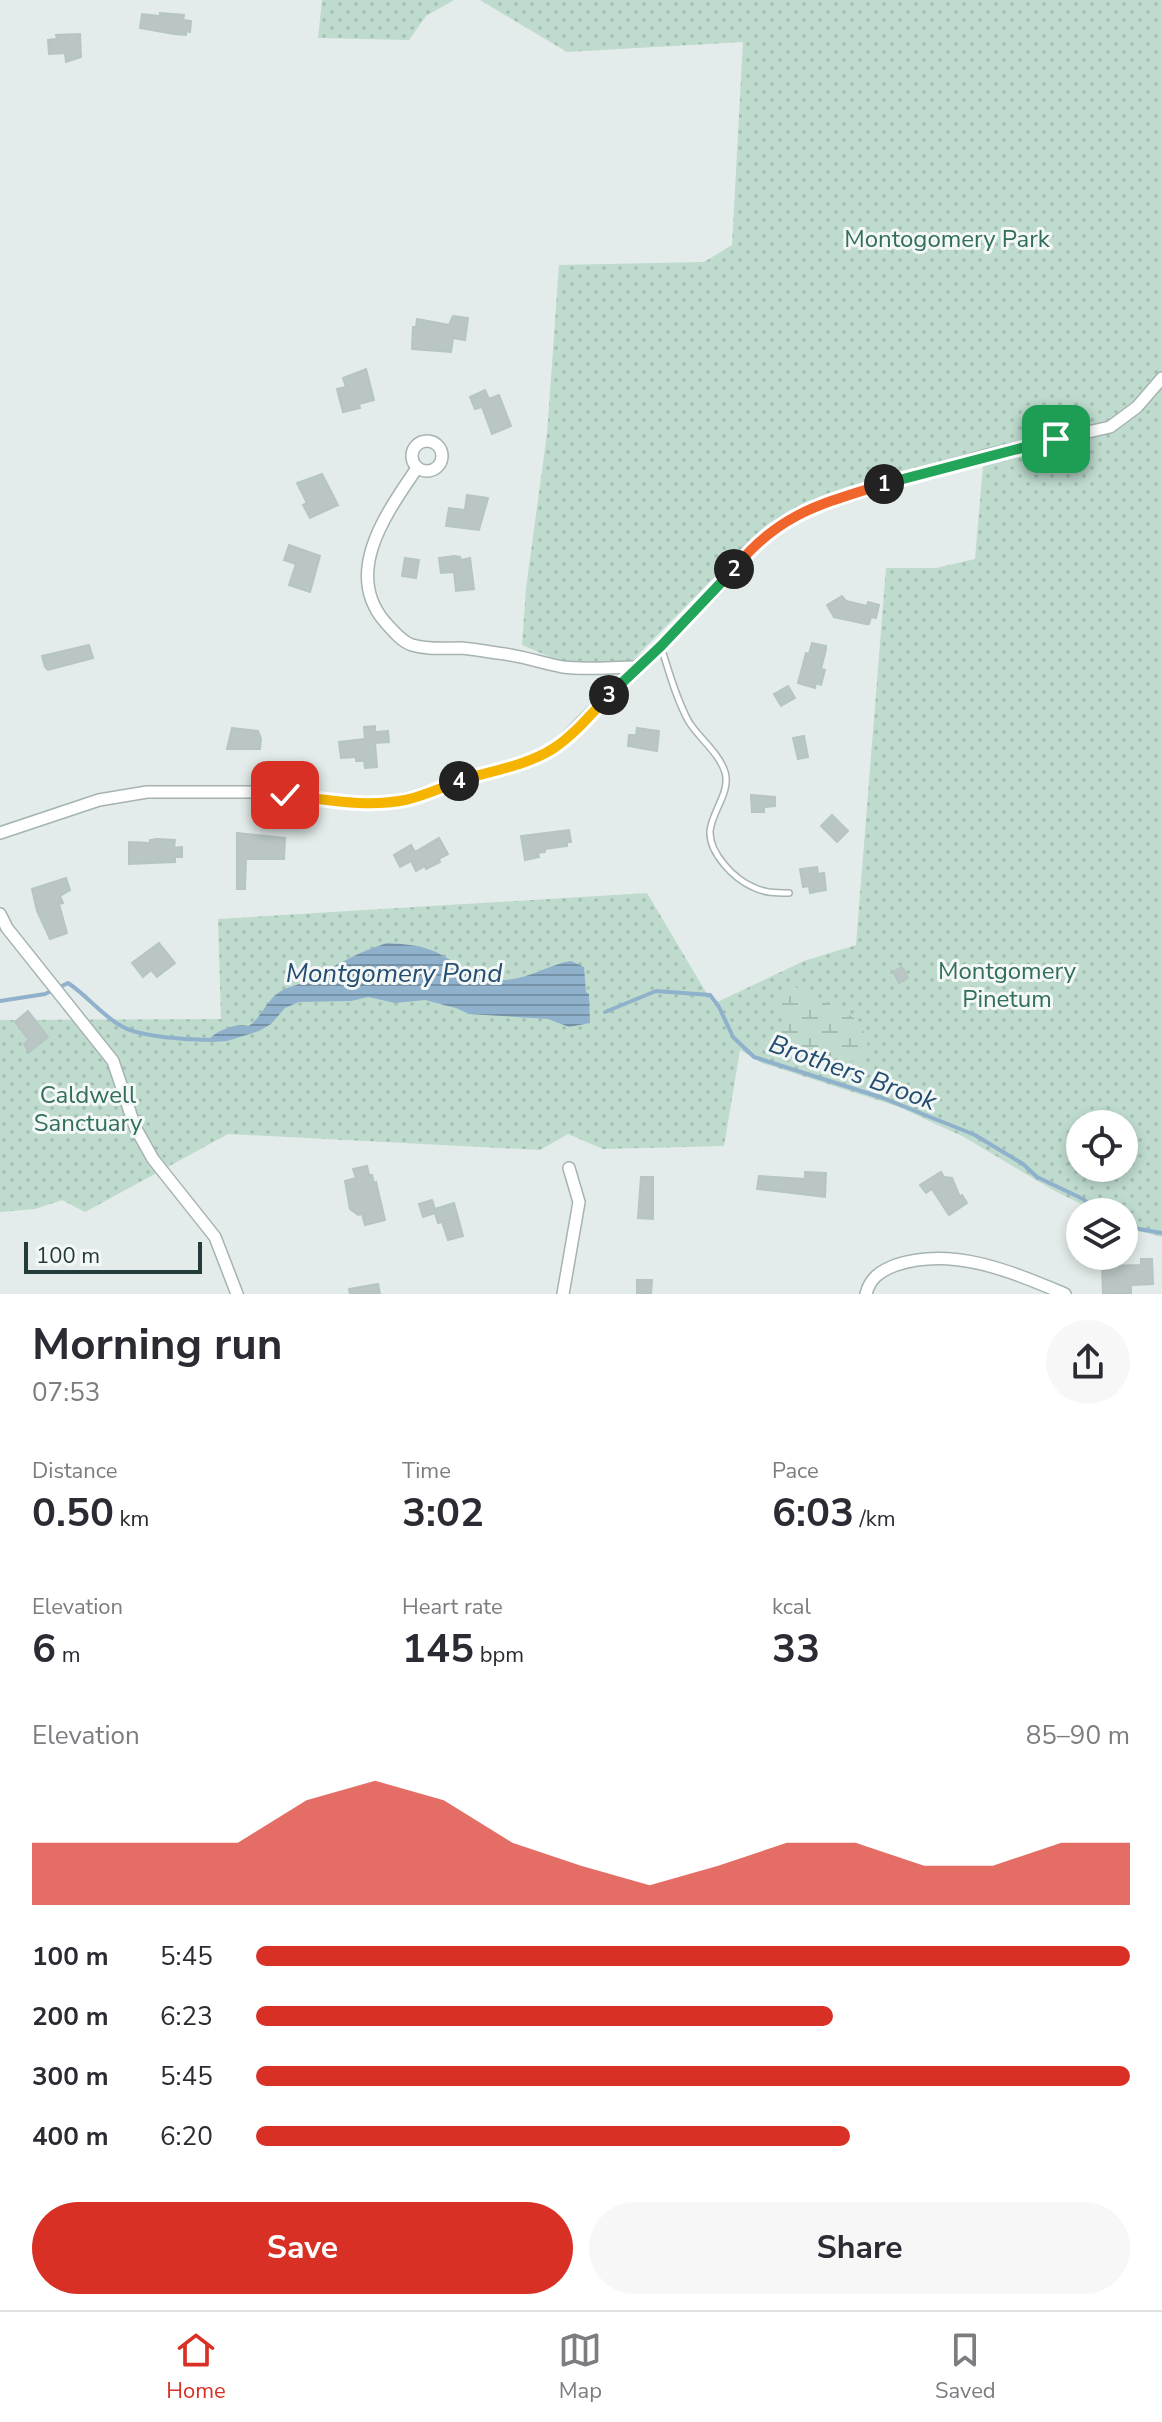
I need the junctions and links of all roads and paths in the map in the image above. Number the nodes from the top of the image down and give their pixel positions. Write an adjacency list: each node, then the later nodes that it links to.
1 (1162, 378): 3 (street)
2 (417, 468): 4 (street)
3 (661, 646): 4 (street); 6 (lane)
4 (636, 667): 5 (street)
5 (0, 833)
6 (789, 893)
7 (0, 914): 9 (street)
8 (569, 1168): 10 (street)
9 (237, 1294)
10 (563, 1294)
11 (866, 1294): 12 (street)
12 (1065, 1294)

